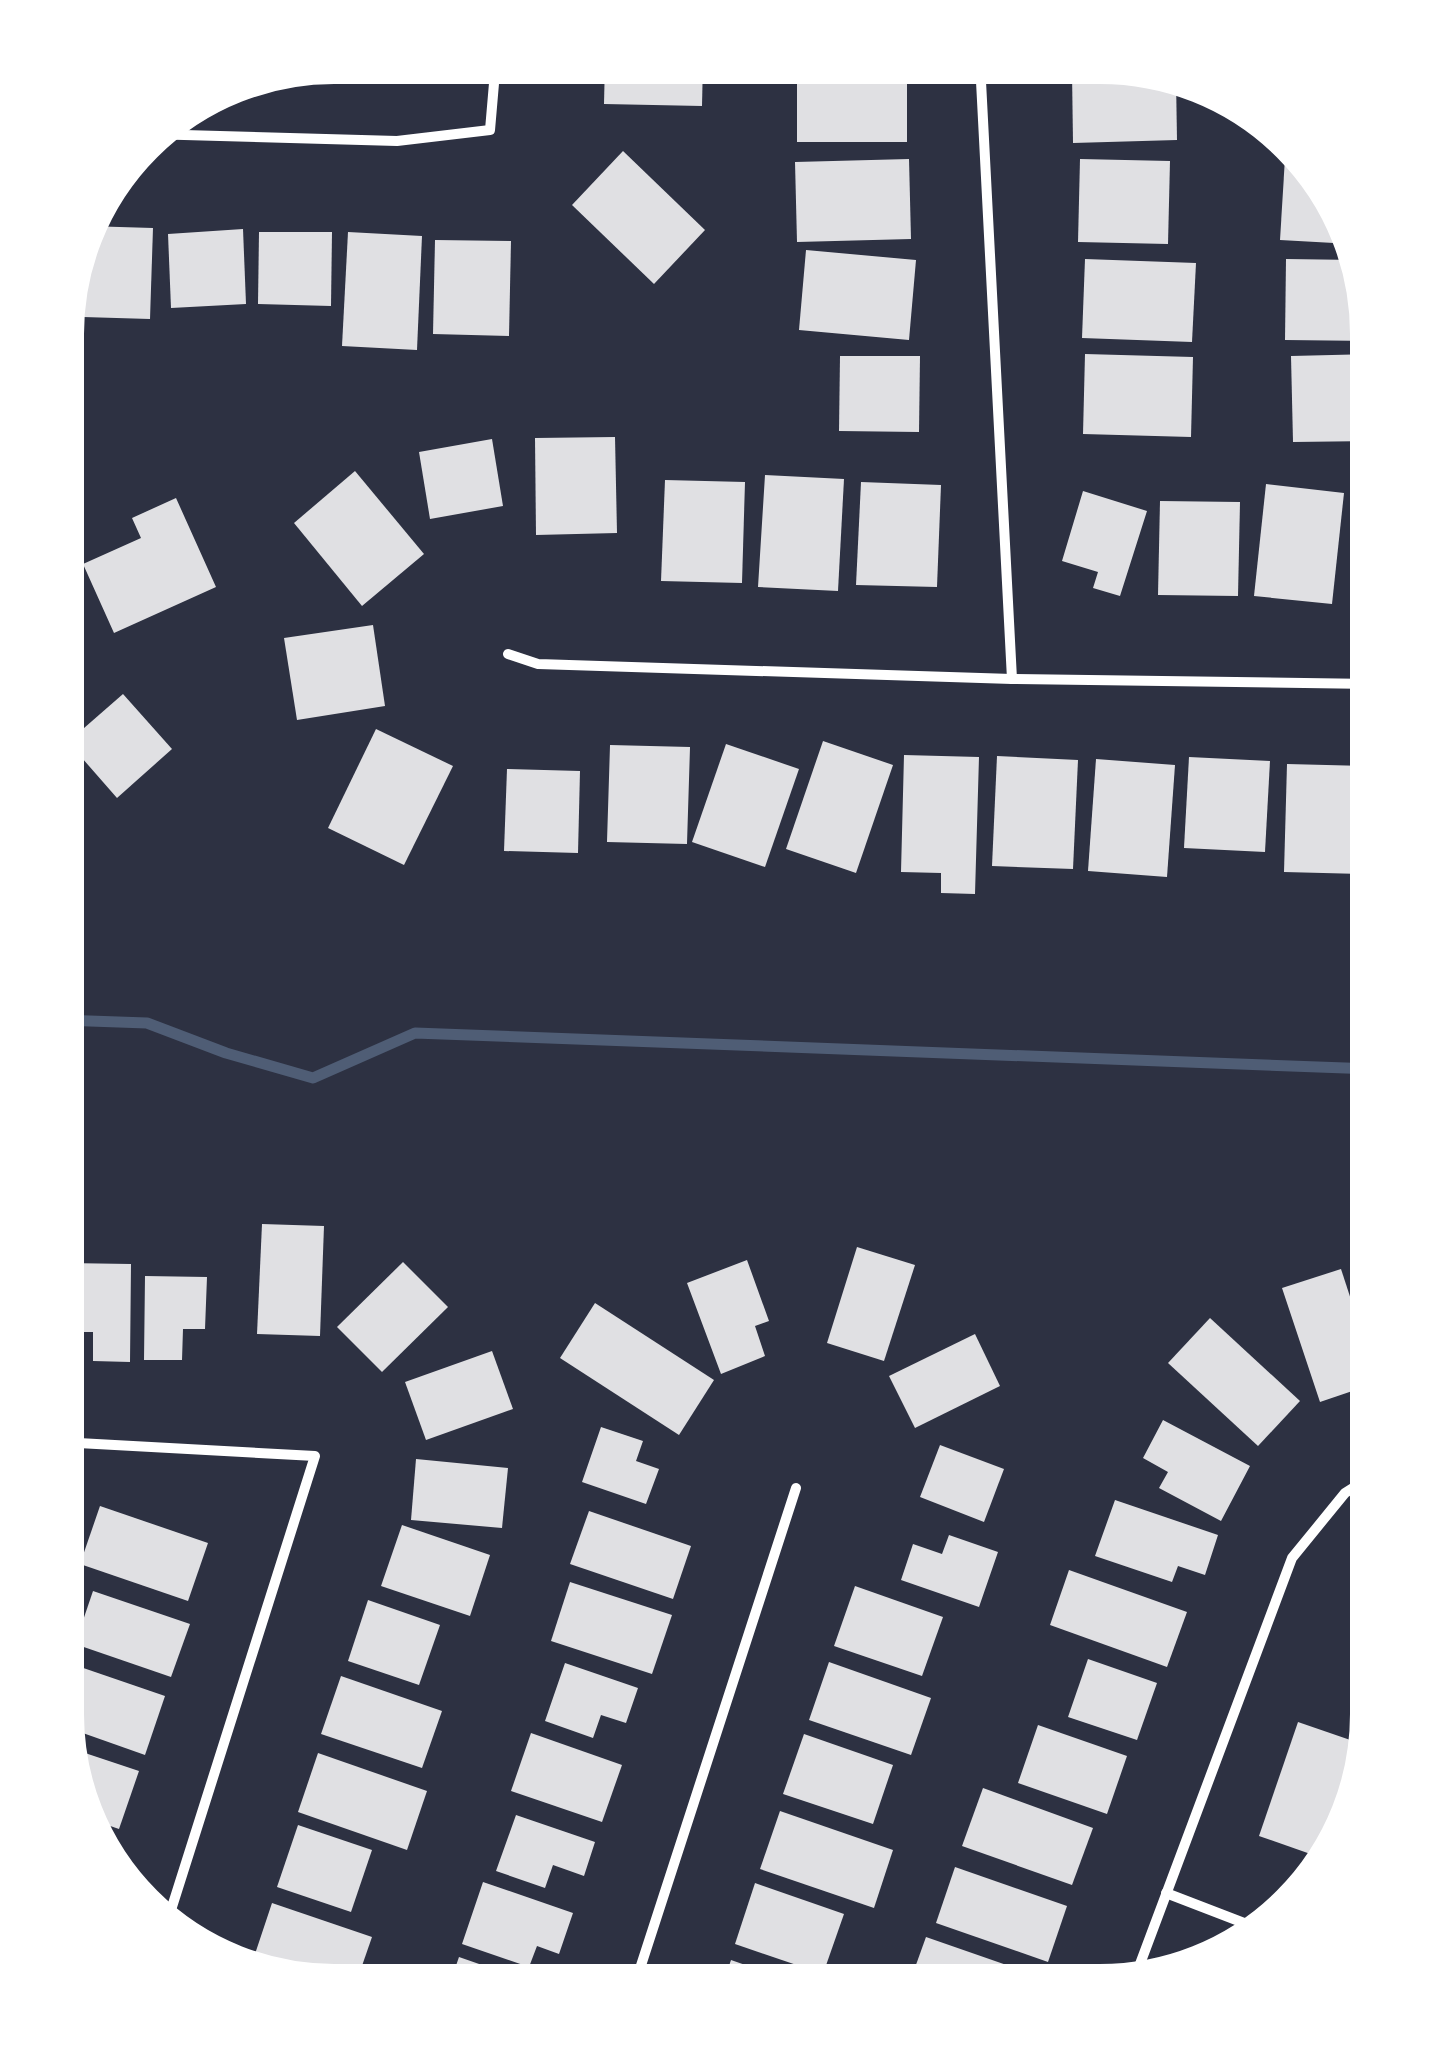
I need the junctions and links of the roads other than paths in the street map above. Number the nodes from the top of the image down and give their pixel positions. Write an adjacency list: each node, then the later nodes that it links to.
1 (494, 78): 3 (street)
2 (981, 78): 5 (street)
3 (173, 135)
4 (508, 654): 5 (street)
5 (1012, 679): 6 (street)
6 (1356, 684)
7 (78, 1443): 11 (street)
8 (1355, 1487): 10 (street)
9 (796, 1488): 14 (street)
10 (1166, 1893): 12 (street); 13 (street)
11 (171, 1912)
12 (1246, 1924)
13 (1139, 1967)
14 (640, 1970)

